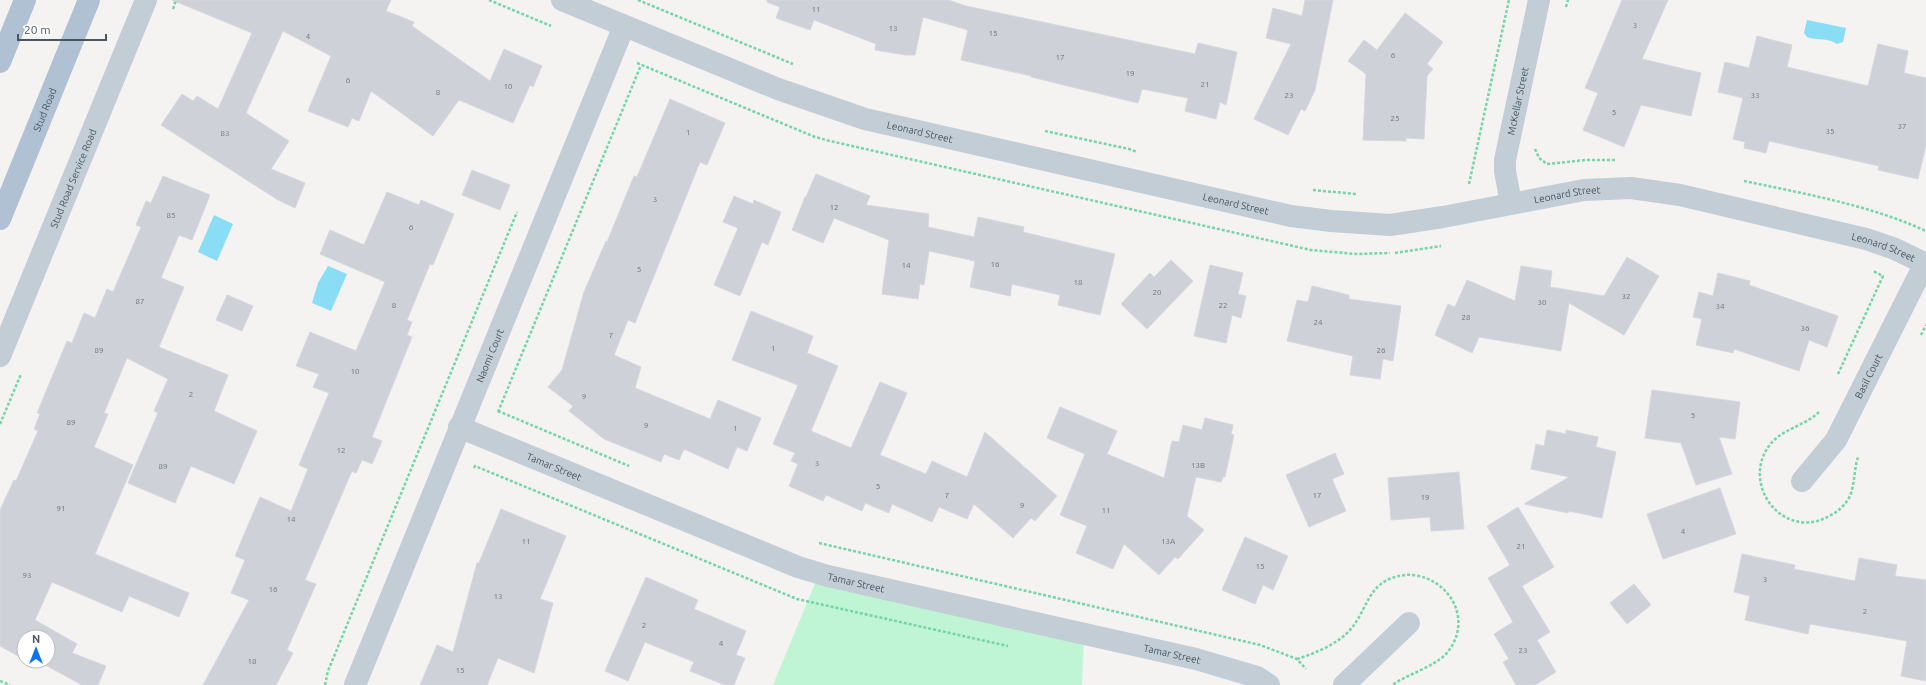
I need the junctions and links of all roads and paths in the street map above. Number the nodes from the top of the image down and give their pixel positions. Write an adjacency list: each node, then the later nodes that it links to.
1 (26, 0): 13 (main road)
2 (89, 0): 26 (main road, Stud Road)
3 (146, 0): 29 (street, Stud Road Service Road)
4 (489, 0): 11 (path)
5 (562, 0): 12 (street, Leonard Street)
6 (638, 0): 15 (path)
7 (1509, 0): 21 (path)
8 (1539, 0): 24 (street, McKellar Street)
9 (1568, 0): 10 (path)
10 (1566, 8)
11 (552, 26)
12 (624, 26): 24 (street, Leonard Street); 30 (street, Naomi Court)
13 (0, 62)
14 (641, 65): 31 (path)
15 (796, 65)
16 (1044, 130): 18 (path)
17 (1535, 145): 19 (path)
18 (1143, 156)
19 (1620, 160)
20 (1742, 180): 27 (path)
21 (1461, 186)
22 (1306, 189): 23 (path)
23 (1357, 194)
24 (1511, 203): 28 (street, Leonard Street)
25 (518, 210): 38 (path)
26 (0, 219)
27 (1926, 231)
28 (1926, 263): 32 (street, Basil Court)
29 (0, 356)
30 (459, 427): 39 (street, Naomi Court); 40 (street, Tamar Street)
31 (630, 467)
32 (1802, 481)
33 (813, 542): 35 (path)
34 (1409, 623): 41 (street)
35 (1306, 669)
36 (0, 681): 37 (path)
37 (10, 685)
38 (325, 685)
39 (354, 685)
40 (1269, 685)
41 (1344, 685)

